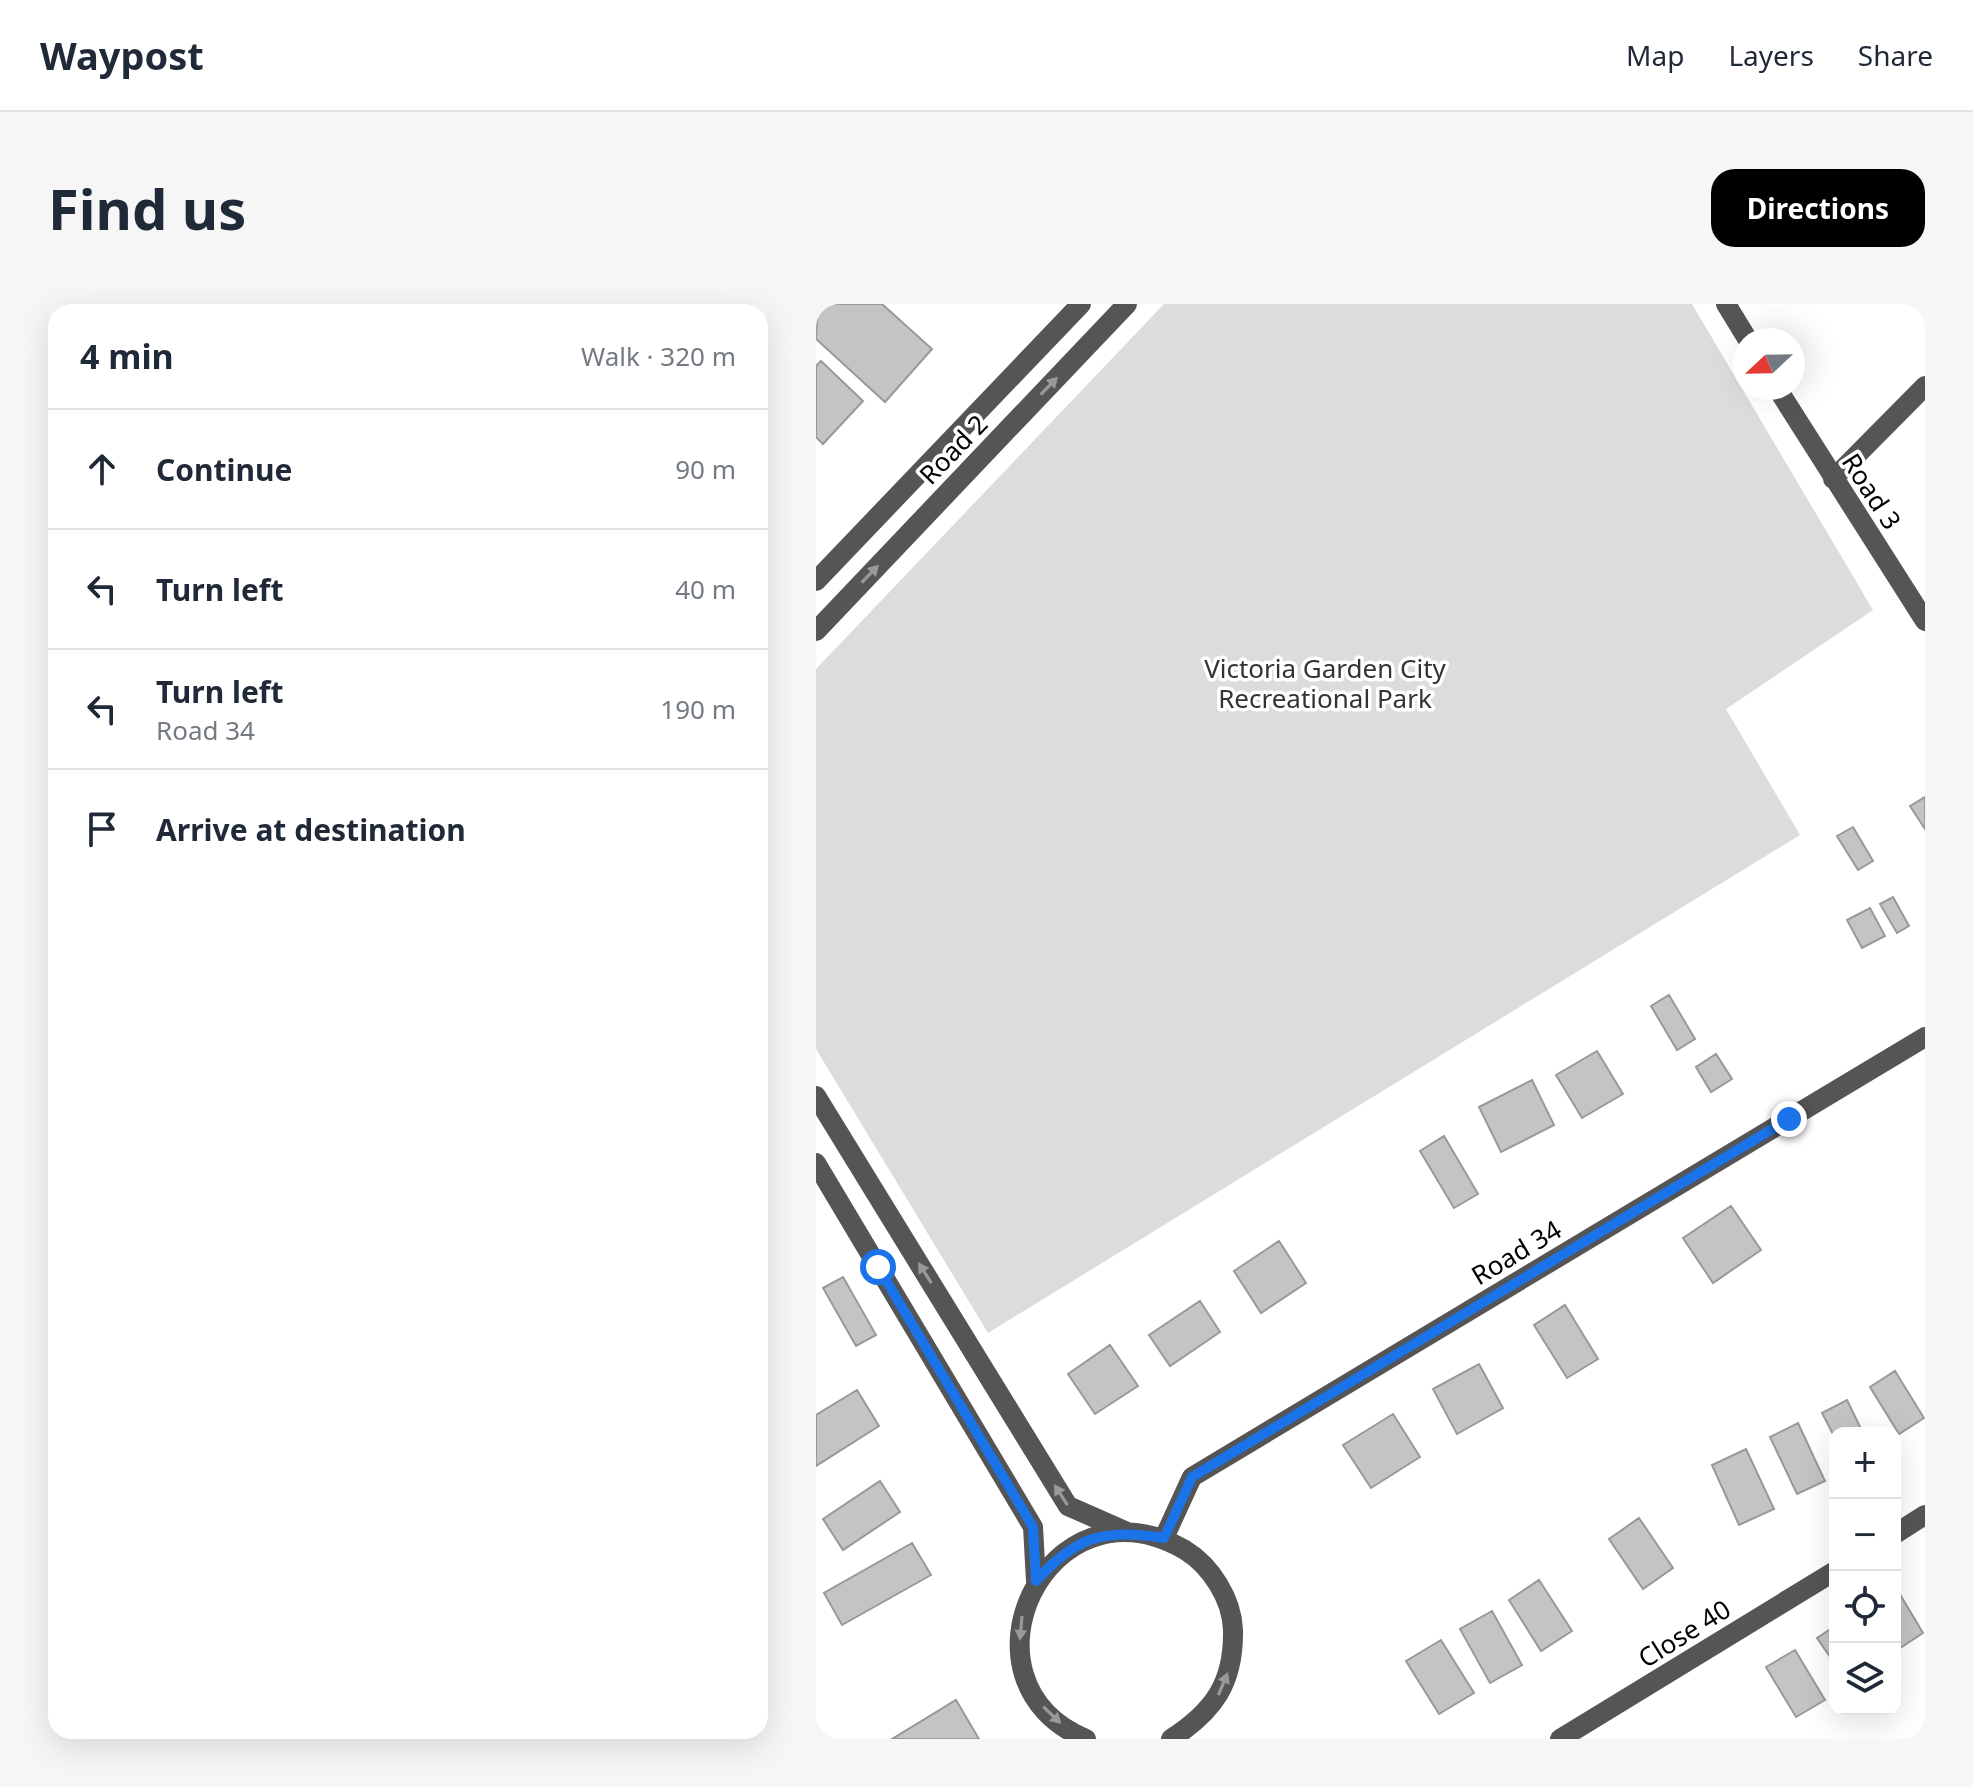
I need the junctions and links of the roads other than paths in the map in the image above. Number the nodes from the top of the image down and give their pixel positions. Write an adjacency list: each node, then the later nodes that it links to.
1 (1081, 304): 7 (street, Road 2)
2 (1127, 304): 8 (street, Road 2, one-way to 2)
3 (1726, 304): 4 (street)
4 (1741, 328)
5 (1925, 386): 9 (street)
6 (1784, 400): 9 (street, Road 3)
7 (979, 411): 8 (street); 10 (street, Road 2)
8 (1004, 433): 12 (street, Road 2, one-way to 8)
9 (1833, 479): 11 (street, Road 3)
10 (816, 581)
11 (1925, 621)
12 (816, 631)
13 (1925, 1037): 19 (street, Road 34)
14 (816, 1096): 18 (street, one-way to 14)
15 (816, 1163): 21 (street)
16 (1925, 1515): 17 (street)
17 (1901, 1530)
18 (1127, 1532): 19 (street); 21 (street)
19 (1164, 1538): 22 (street, one-way to 19)
20 (1829, 1575): 26 (street, Close 40)
21 (1036, 1581): 23 (street, one-way to 23)
22 (1199, 1720): 24 (street); 25 (street)
23 (1086, 1739)
24 (1171, 1739)
25 (1210, 1739)
26 (1560, 1739)

